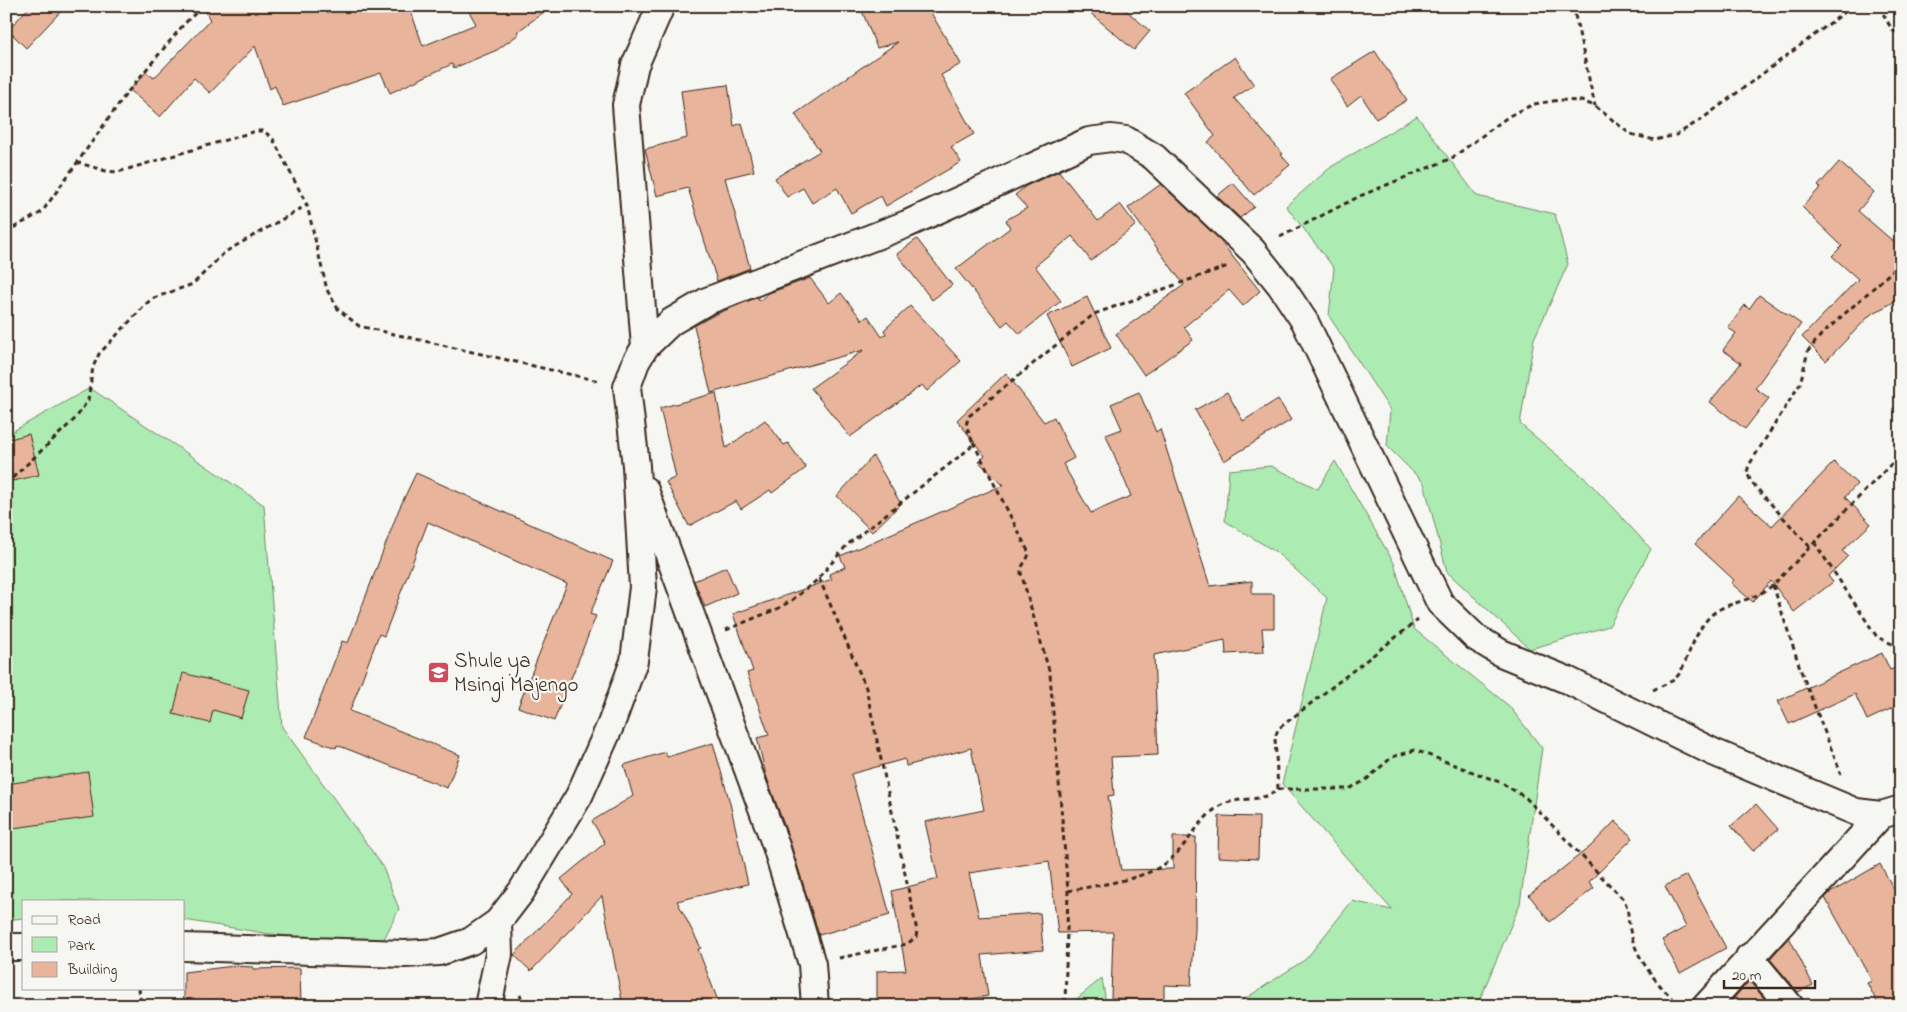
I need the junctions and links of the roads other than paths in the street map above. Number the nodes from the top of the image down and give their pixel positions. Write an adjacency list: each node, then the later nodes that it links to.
1 (661, 6): 2 (street)
2 (645, 347): 3 (street); 4 (street)
3 (636, 466): 5 (street); 11 (street)
4 (1879, 812): 9 (street)
5 (498, 922): 8 (street); 10 (street)
6 (6, 947): 7 (street)
7 (22, 947)
8 (185, 947)
9 (1749, 957): 12 (street); 13 (street)
10 (488, 1006)
11 (815, 1006)
12 (1706, 1006)
13 (1790, 1006)

